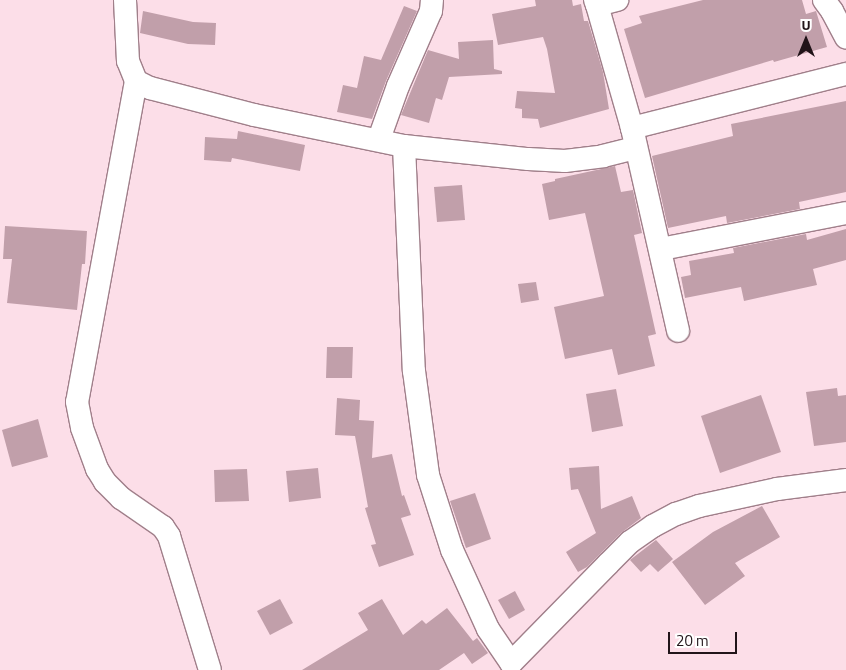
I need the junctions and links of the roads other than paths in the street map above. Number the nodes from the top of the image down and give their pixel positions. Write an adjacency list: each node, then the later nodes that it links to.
1 (125, 0): 7 (street)
2 (432, 0): 9 (street)
3 (824, 0): 5 (street)
4 (603, 2): 8 (street)
5 (846, 37)
6 (846, 74): 8 (street)
7 (136, 81): 9 (street); 16 (street)
8 (634, 138): 10 (street); 12 (street)
9 (379, 139): 10 (street)
10 (404, 146): 15 (street)
11 (846, 212): 12 (street)
12 (661, 249): 13 (street)
13 (678, 331)
14 (846, 480): 15 (street)
15 (506, 666)
16 (210, 670)

